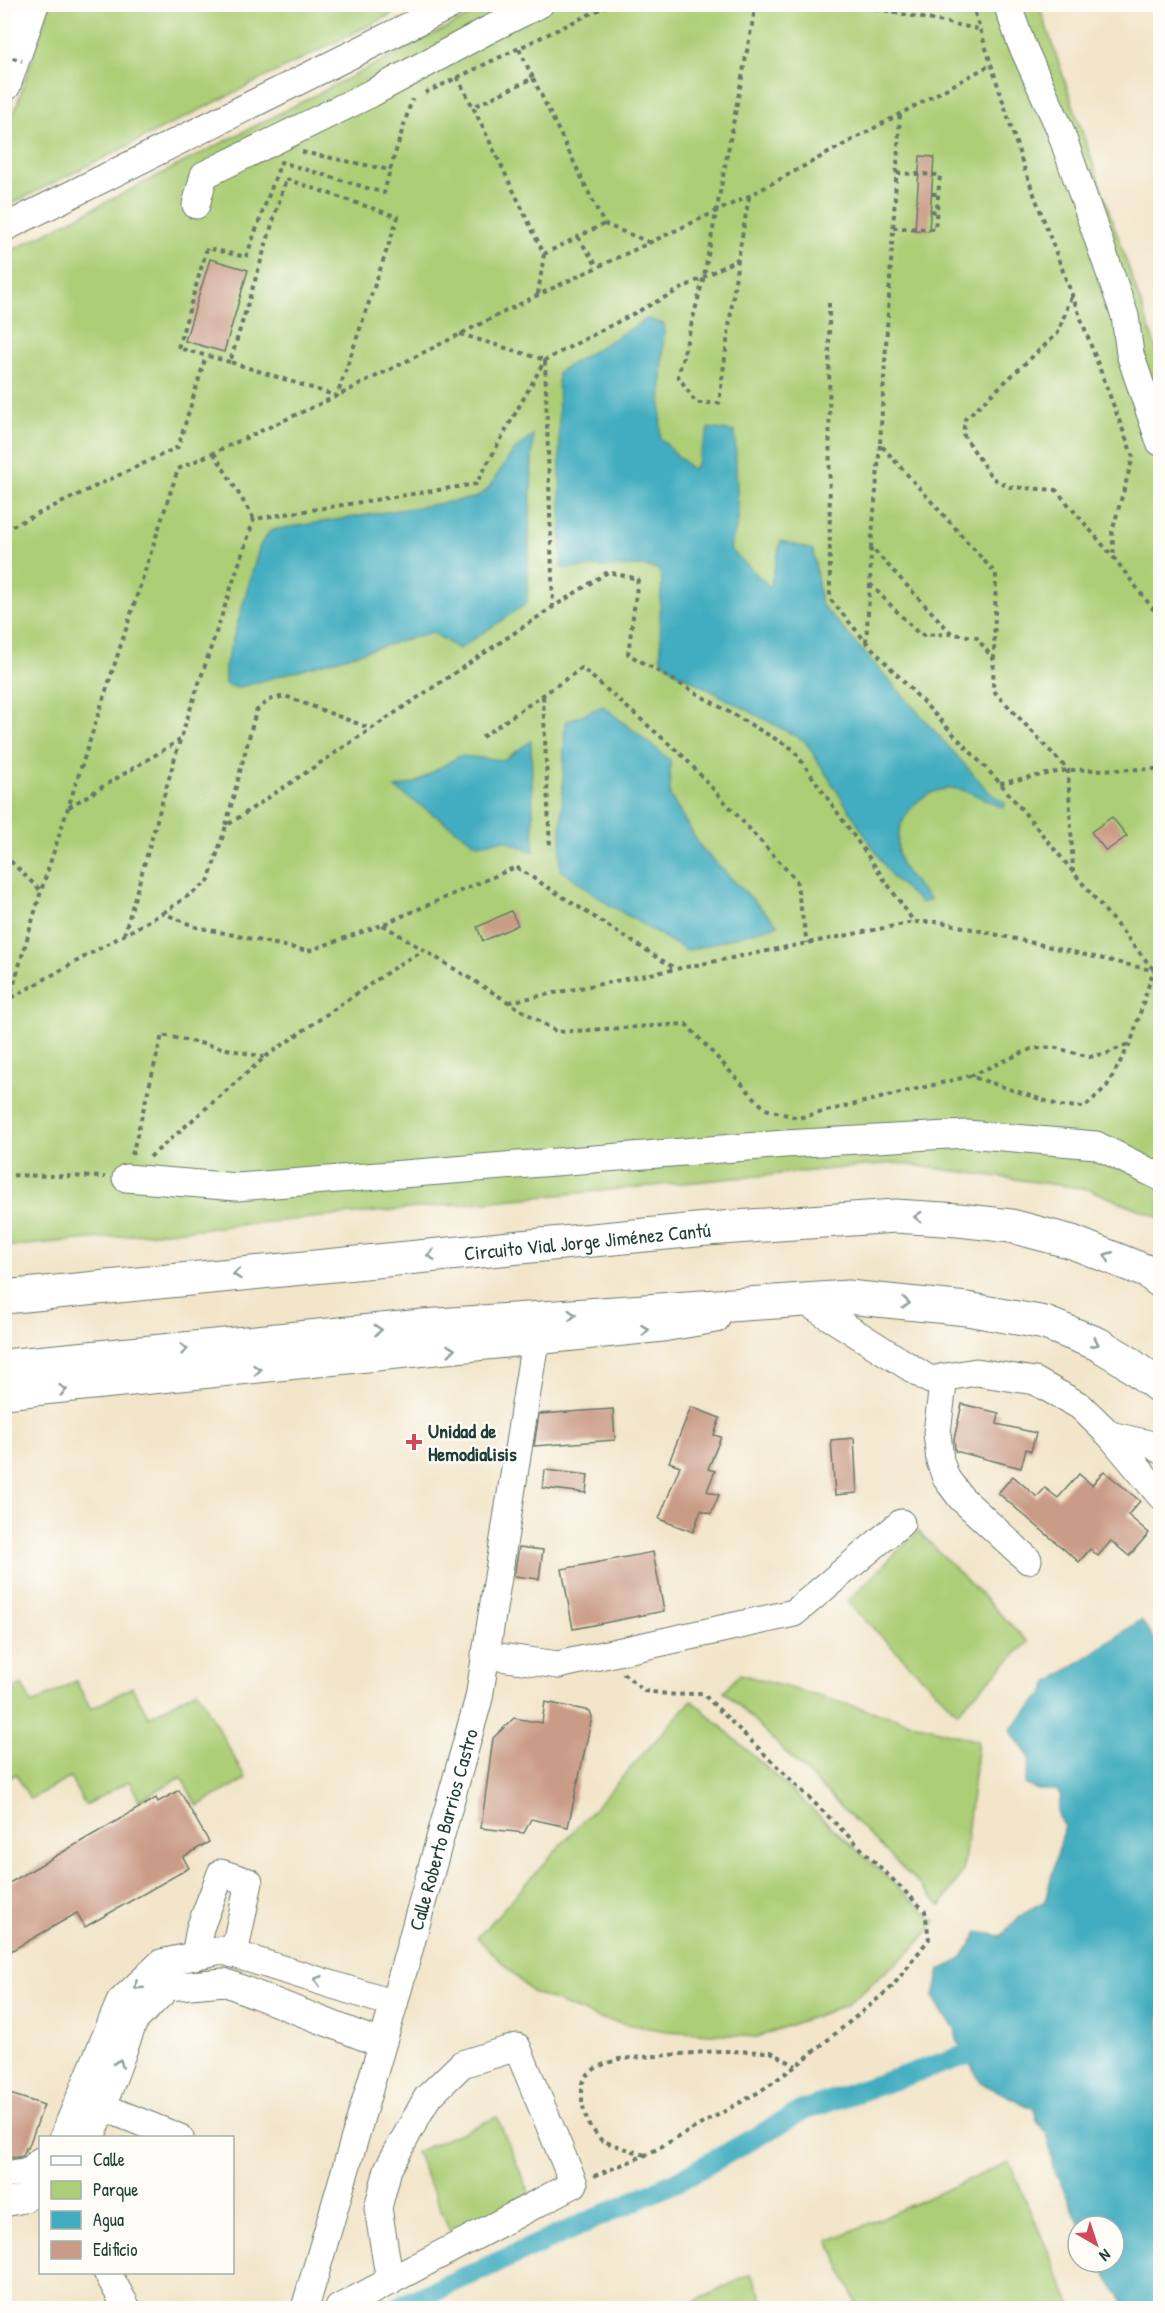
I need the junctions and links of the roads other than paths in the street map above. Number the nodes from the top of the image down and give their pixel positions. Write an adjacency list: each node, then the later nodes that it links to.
1 (32, 4): 5 (main road)
2 (453, 4): 7 (street)
3 (540, 4): 6 (street)
4 (1007, 4): 8 (street)
5 (13, 73)
6 (196, 205)
7 (4, 228)
8 (1161, 442)
9 (1161, 1177): 10 (street)
10 (126, 1178)
11 (1161, 1281): 12 (main road, Circuito Vial Jorge Jiménez Cantú, one-way to 12)
12 (4, 1297)
13 (848, 1297): 14 (street); 16 (main road, one-way to 13); 18 (main road, one-way to 18)
14 (808, 1303): 15 (street, one-way to 14); 17 (street)
15 (535, 1341): 19 (street, one-way to 15); 25 (street, Calle Roberto Barrios Castro)
16 (4, 1366)
17 (944, 1377): 20 (street); 24 (street)
18 (1161, 1387)
19 (4, 1395)
20 (1110, 1436): 21 (street); 22 (street)
21 (1161, 1449)
22 (1161, 1495)
23 (901, 1522): 25 (street)
24 (1028, 1560)
25 (485, 1655): 29 (street, Calle Roberto Barrios Castro)
26 (234, 1954): 27 (street); 27 (street); 28 (street, one-way to 26)
27 (195, 1956): 33 (street, one-way to 33)
28 (353, 1992): 29 (street); 30 (street)
29 (393, 2004): 31 (street, Calle Roberto Barrios Castro)
30 (342, 2029): 31 (street); 32 (street, one-way to 30)
31 (382, 2044): 42 (street, Calle Roberto Barrios Castro)
32 (103, 2107): 34 (street); 35 (street)
33 (64, 2136)
34 (92, 2136)
35 (175, 2136)
36 (39, 2162): 37 (street)
37 (4, 2175)
38 (39, 2191): 39 (street)
39 (4, 2203)
40 (108, 2274): 43 (street)
41 (390, 2282): 41 (street); 44 (street)
42 (315, 2305)
43 (128, 2308)
44 (339, 2308)

